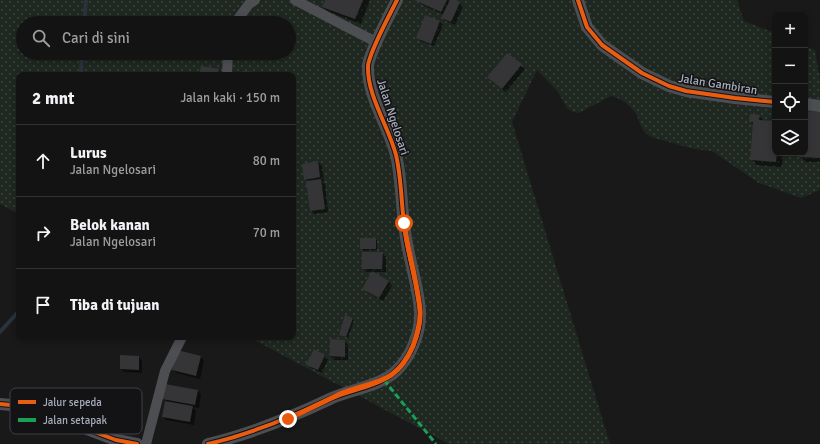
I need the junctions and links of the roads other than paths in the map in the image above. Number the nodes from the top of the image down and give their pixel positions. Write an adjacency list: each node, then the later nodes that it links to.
1 (255, 0): 5 (street)
2 (294, 0): 6 (street)
3 (397, 0): 6 (street, Jalan Ngelosari)
4 (578, 0): 9 (street, Jalan Gambiran)
5 (240, 16)
6 (376, 42): 18 (street, Jalan Ngelosari)
7 (228, 60): 8 (street)
8 (227, 72)
9 (772, 102)
10 (808, 104): 11 (street)
11 (820, 106)
12 (181, 340): 17 (street)
13 (0, 404): 14 (street)
14 (10, 405)
15 (100, 434): 16 (street)
16 (137, 444)
17 (146, 444)
18 (208, 444)

